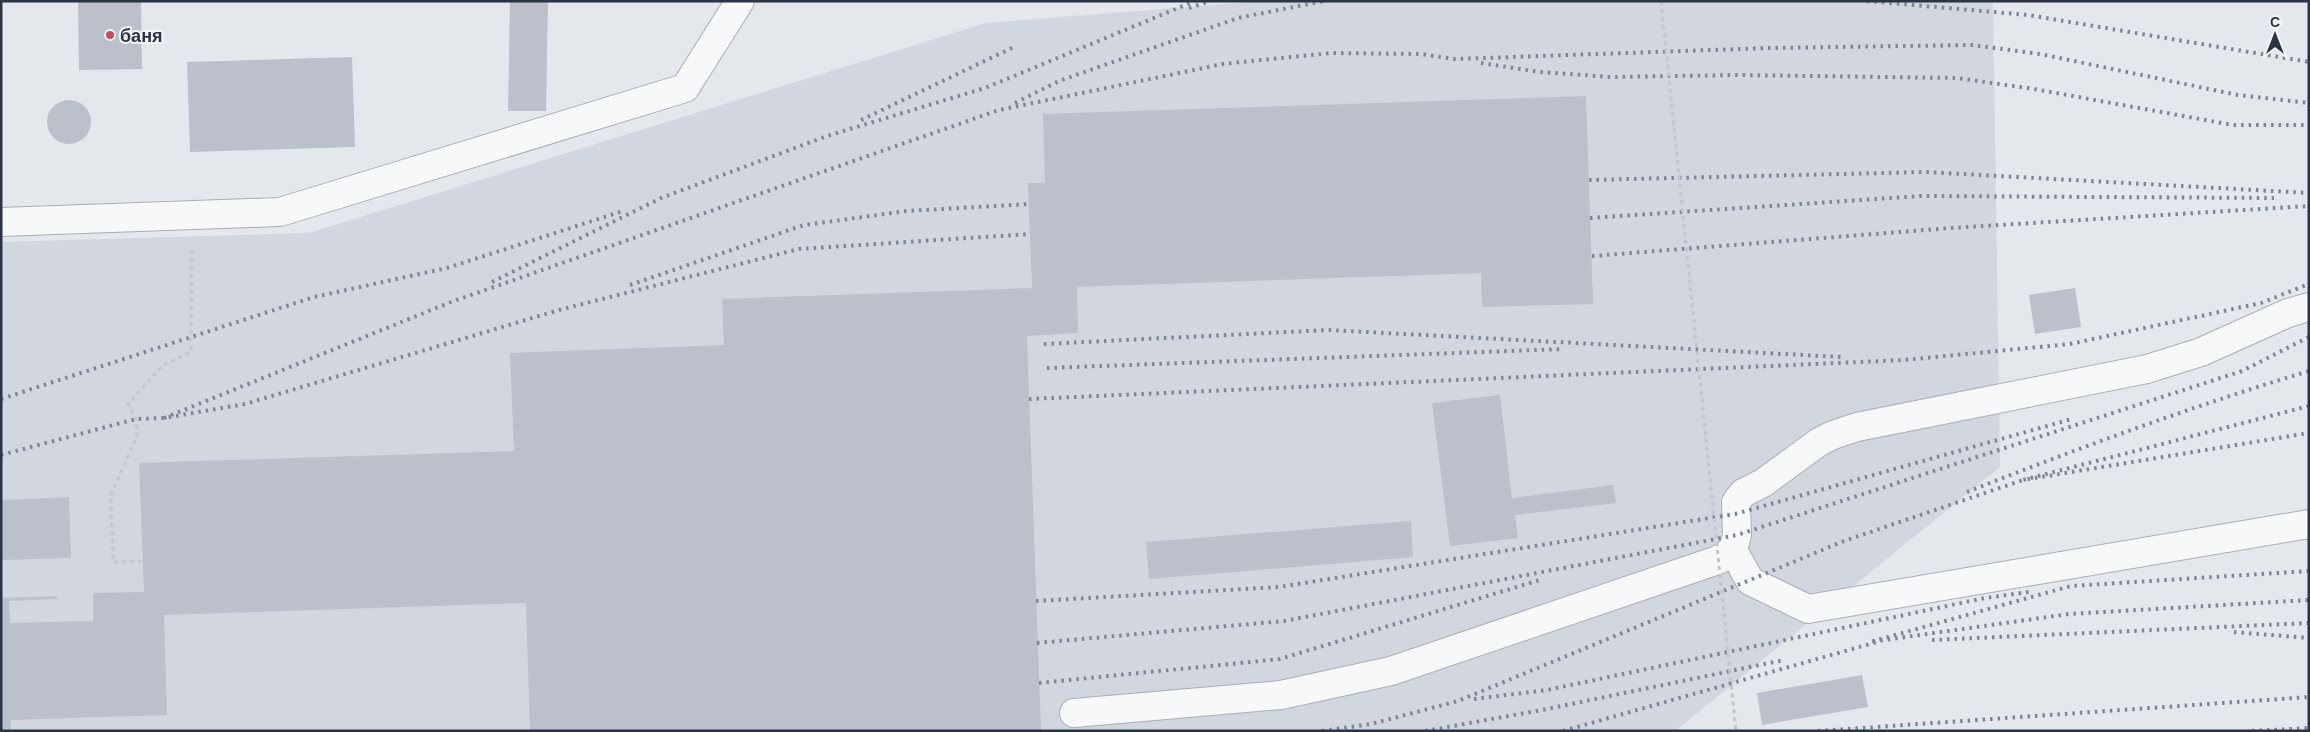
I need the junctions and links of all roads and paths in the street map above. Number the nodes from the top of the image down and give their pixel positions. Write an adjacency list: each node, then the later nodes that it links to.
1 (740, 1): 3 (street)
2 (1661, 1): 10 (path, bridge)
3 (192, 215): 4 (street); 8 (path)
4 (1, 222)
5 (2309, 308): 7 (street)
6 (2309, 524): 7 (street)
7 (1733, 550): 9 (street)
8 (142, 561)
9 (1074, 713)
10 (1736, 731)

